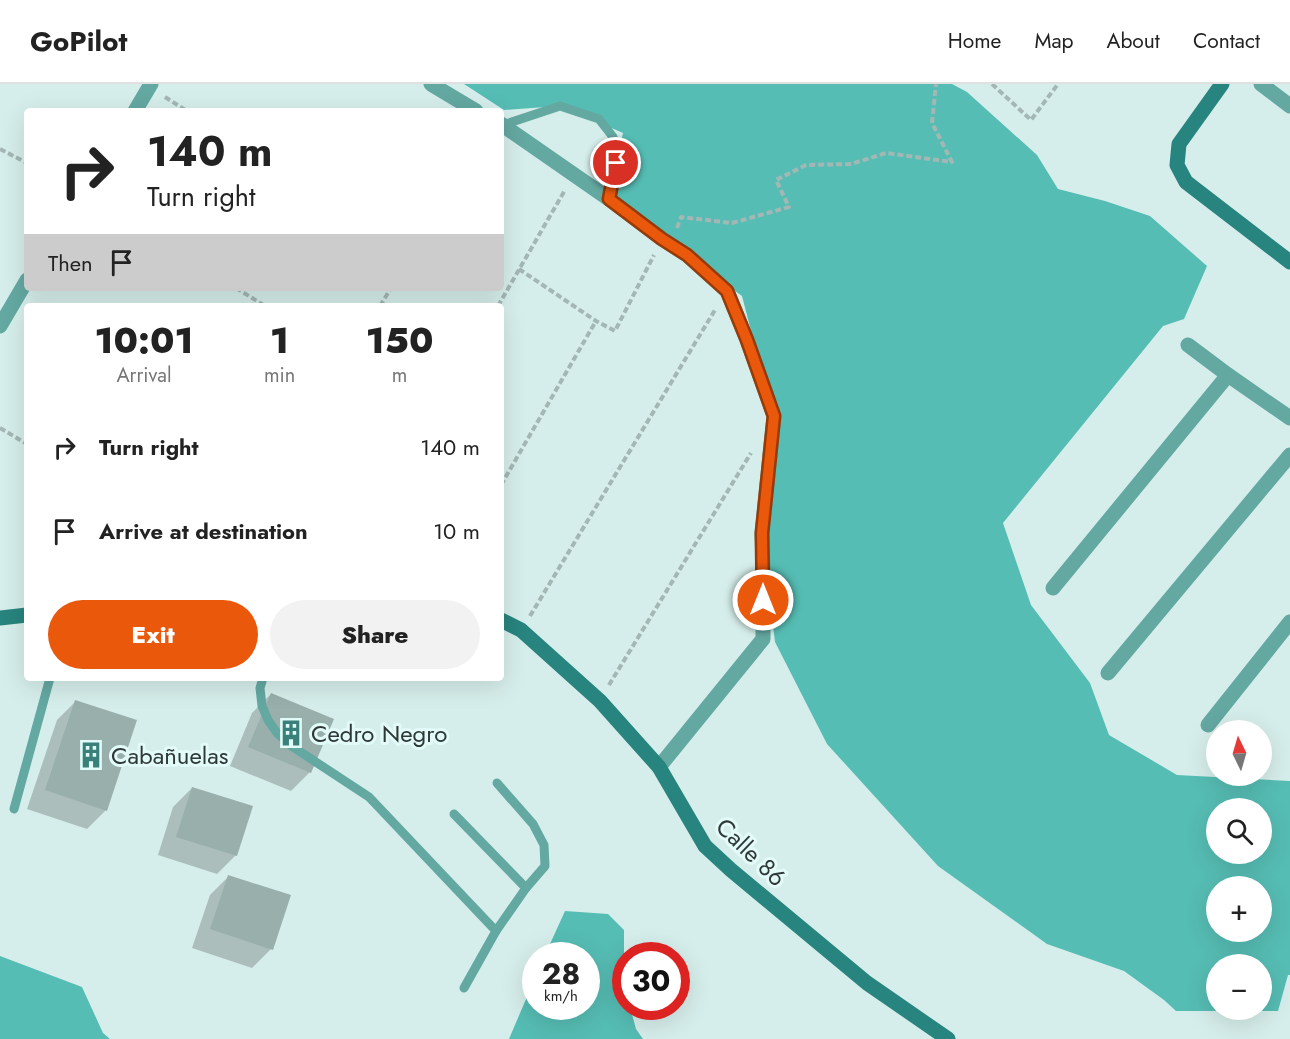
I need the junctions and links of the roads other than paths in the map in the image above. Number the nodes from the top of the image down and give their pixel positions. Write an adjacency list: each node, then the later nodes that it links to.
1 (431, 84): 7 (street)
2 (1222, 84): 11 (main road)
3 (1261, 84): 5 (street)
4 (150, 86): 6 (street)
5 (1290, 106)
6 (137, 108)
7 (471, 108)
8 (504, 123): 10 (lane)
9 (504, 125): 10 (street)
10 (609, 199): 27 (street)
11 (1290, 262)
12 (24, 285): 13 (street)
13 (0, 326)
14 (1188, 345): 15 (street)
15 (1228, 375): 16 (street); 18 (street)
16 (1290, 418)
17 (1290, 455): 23 (street)
18 (1053, 588)
19 (24, 615): 20 (main road)
20 (0, 618)
21 (504, 621): 27 (main road, Calle 86)
22 (1290, 622): 26 (street)
23 (1108, 673)
24 (49, 681): 29 (lane)
25 (262, 681): 32 (lane)
26 (1212, 720)
27 (659, 767): 34 (main road, Calle 86)
28 (497, 783): 31 (lane)
29 (14, 809)
30 (454, 814): 31 (lane)
31 (526, 888): 32 (lane)
32 (496, 932): 33 (lane)
33 (464, 988)
34 (948, 1039)

